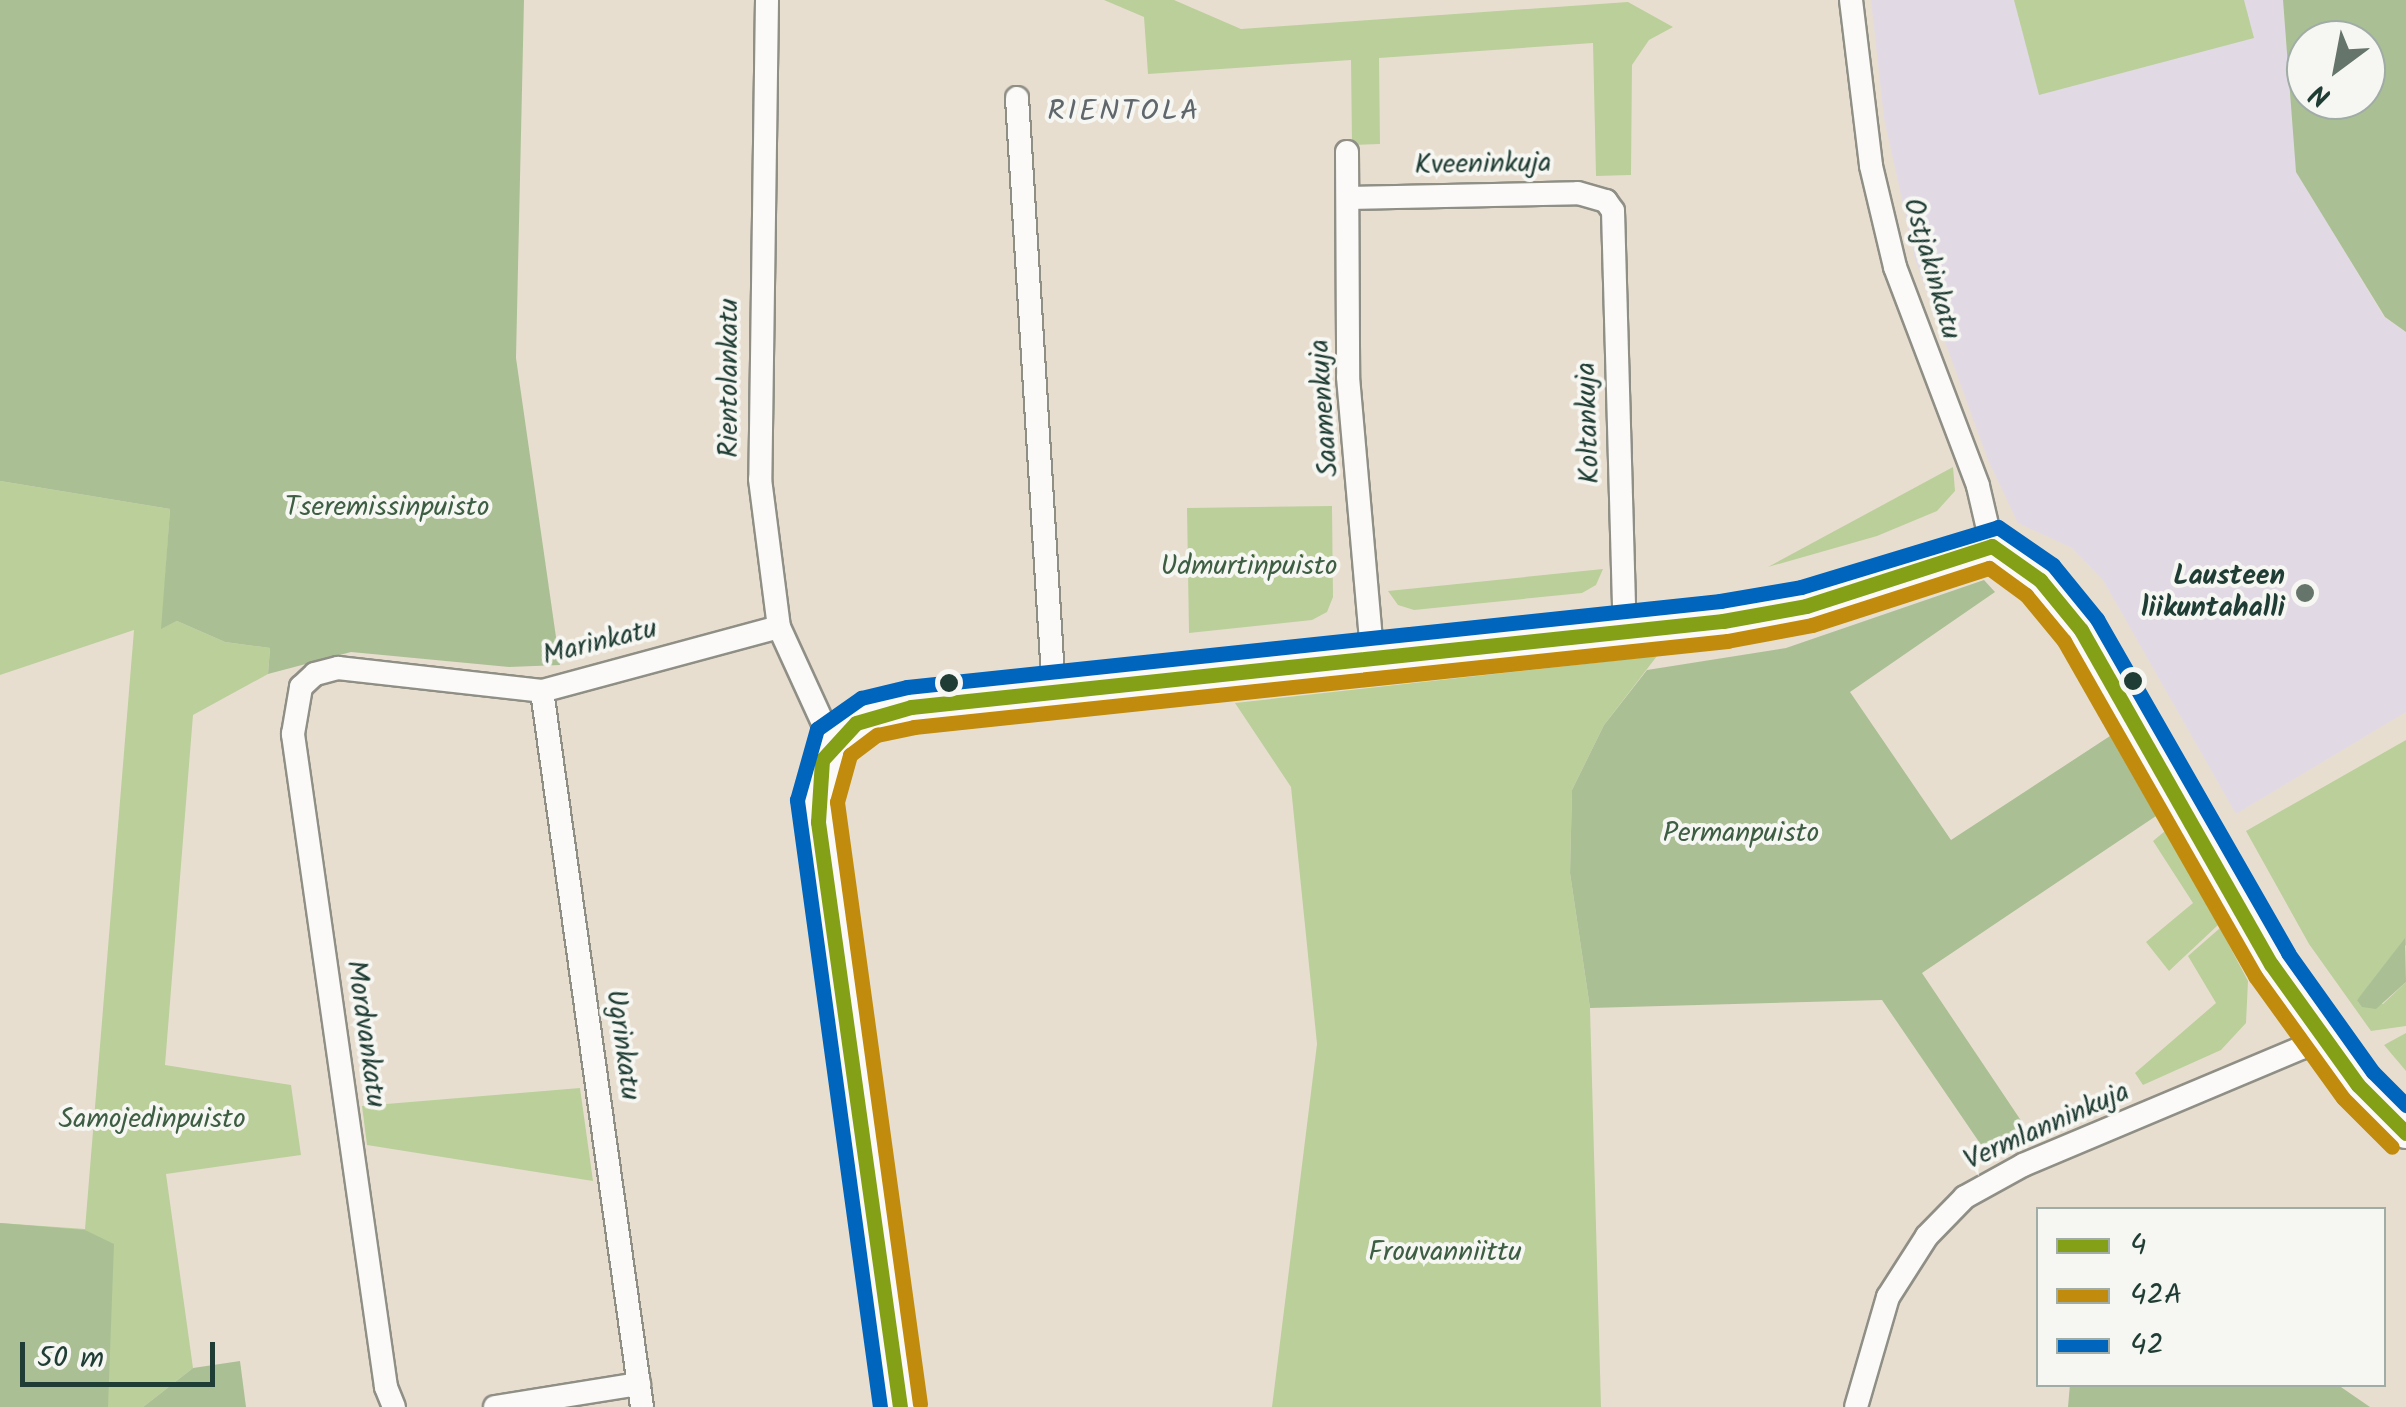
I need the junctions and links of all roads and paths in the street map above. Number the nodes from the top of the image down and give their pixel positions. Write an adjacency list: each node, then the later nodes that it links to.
1 (767, 0): 8 (street, Rientolankatu)
2 (1851, 0): 7 (street, Ostjakinkatu)
3 (1016, 98): 13 (street)
4 (1347, 152): 5 (street, Saamenkuja)
5 (1348, 198): 6 (street, Kveeninkuja); 10 (street, Saamenkuja)
6 (1613, 211): 9 (street, Koltankuja)
7 (1992, 546): 9 (street); 15 (street)
8 (779, 627): 12 (street, Marinkatu); 14 (street, Rientolankatu)
9 (1626, 633): 10 (street)
10 (1373, 660): 13 (street)
11 (315, 674): 12 (street, Marinkatu); 18 (street, Mordvankatu)
12 (542, 690): 17 (street, Ugrinkatu)
13 (1054, 692): 14 (street)
14 (832, 743): 20 (street)
15 (2318, 1034): 16 (street); 21 (street, Vermlanninkuja)
16 (2406, 1134)
17 (641, 1396): 19 (street)
18 (394, 1407)
19 (495, 1407)
20 (900, 1407)
21 (1856, 1407)

